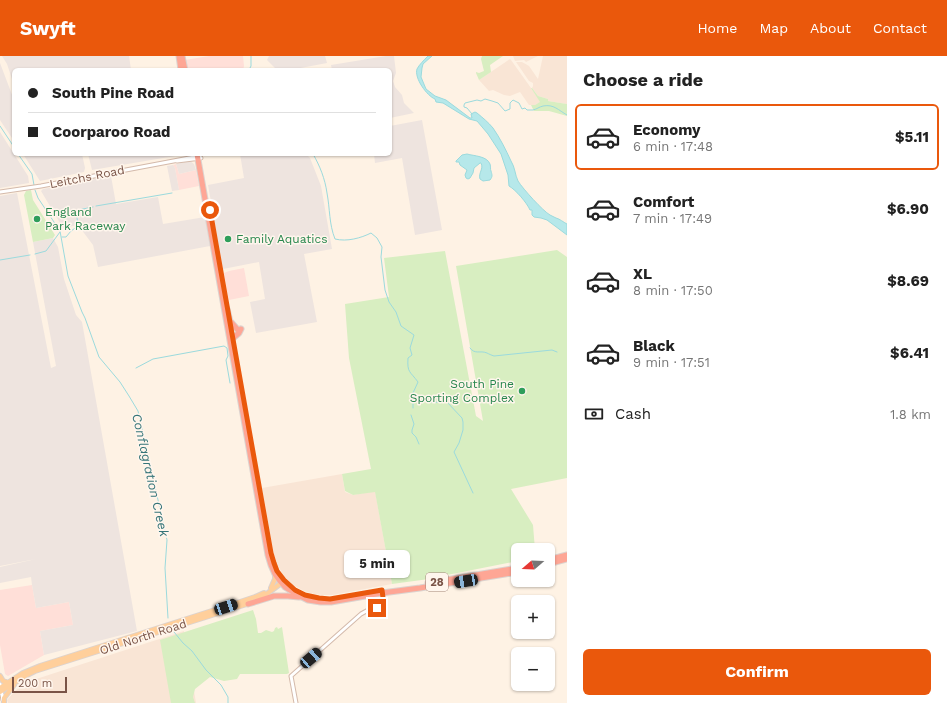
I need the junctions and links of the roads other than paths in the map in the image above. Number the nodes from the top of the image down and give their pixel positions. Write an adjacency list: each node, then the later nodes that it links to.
1 (179, 56): 3 (highway)
2 (182, 56): 4 (highway)
3 (181, 68)
4 (185, 68)
5 (198, 156): 6 (street, Leitchs Road); 7 (highway, 28); 7 (highway, 28)
6 (0, 192)
7 (208, 210): 8 (highway, 28)
8 (214, 245): 9 (highway, 28); 17 (highway, 28)
9 (230, 320): 10 (highway, 28); 10 (highway)
10 (233, 338): 18 (highway, 28)
11 (567, 555): 12 (highway)
12 (555, 558)
13 (567, 559): 14 (highway)
14 (555, 562)
15 (511, 569): 20 (highway, 28)
16 (511, 573): 20 (highway, 28)
17 (275, 574): 18 (highway, 28); 19 (main road)
18 (282, 581): 19 (main road, Old North Road); 20 (highway, 28); 21 (highway, 28); 22 (main road, Old North Road)
19 (271, 588): 25 (main road, Old North Road)
20 (382, 593): 21 (highway, 28); 28 (street)
21 (306, 599): 22 (highway)
22 (248, 604): 24 (main road, Old North Road)
23 (0, 676): 25 (main road)
24 (18, 681): 26 (main road, Old North Road); 27 (main road)
25 (9, 683): 26 (main road, Old North Road)
26 (0, 689): 27 (street)
27 (4, 703)
28 (296, 703)

